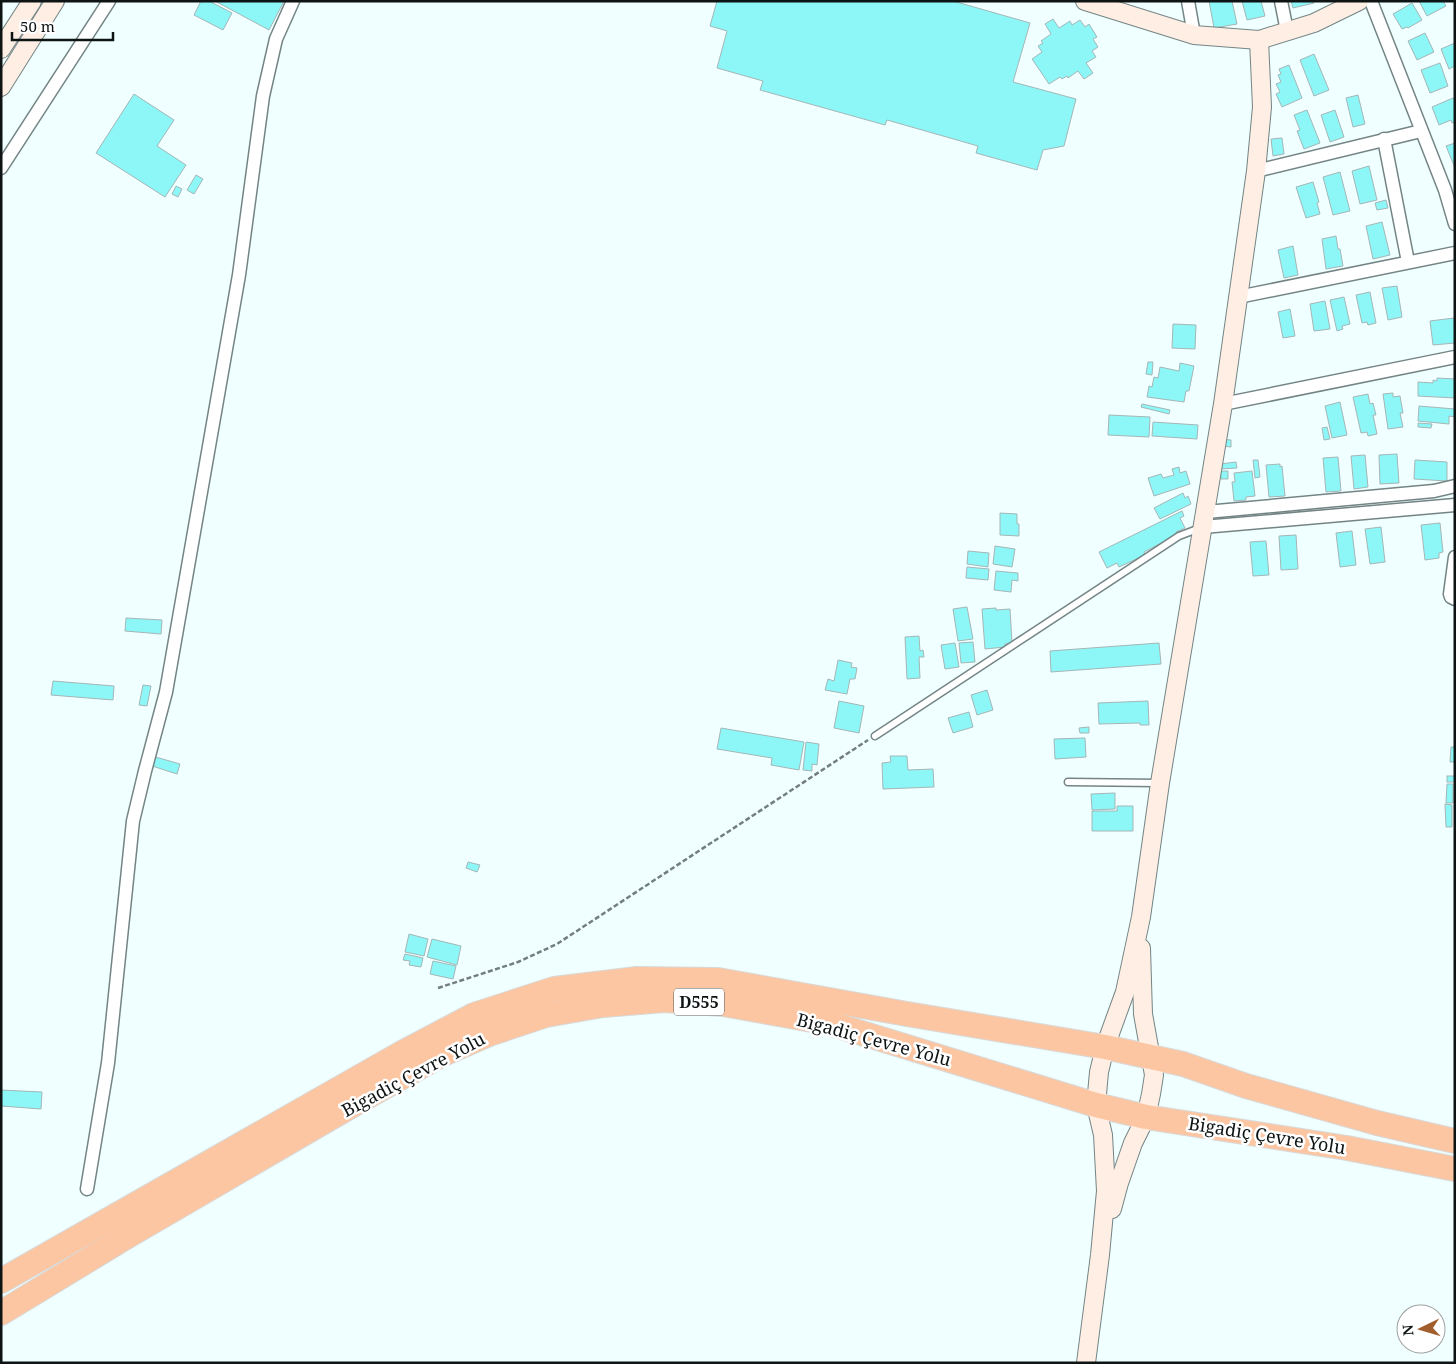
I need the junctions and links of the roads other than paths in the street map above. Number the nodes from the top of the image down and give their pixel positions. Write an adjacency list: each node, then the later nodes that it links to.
1 (32, 1): 13 (street)
2 (55, 1): 14 (street)
3 (109, 1): 17 (street)
4 (293, 1): 40 (street)
5 (1085, 1): 11 (street)
6 (1188, 1): 11 (street)
7 (1281, 1): 10 (street)
8 (1360, 1): 10 (street)
9 (1371, 1): 15 (street)
10 (1287, 31): 12 (street)
11 (1194, 35): 12 (street)
12 (1259, 40): 18 (street)
13 (1, 49)
14 (1, 88)
15 (1421, 131): 16 (street); 19 (street)
16 (1384, 139): 18 (street); 21 (street)
17 (1, 168)
18 (1256, 171): 22 (street)
19 (1455, 224)
20 (1455, 253): 21 (street)
21 (1408, 262): 22 (street)
22 (1238, 298): 24 (street)
23 (1455, 357): 24 (street)
24 (1223, 404): 27 (street)
25 (1455, 486): 27 (street)
26 (1455, 504): 27 (street)
27 (1205, 519): 30 (lane); 32 (street)
28 (1455, 557): 29 (street)
29 (1455, 600)
30 (875, 736)
31 (1068, 782): 32 (lane)
32 (1160, 784): 33 (street)
33 (1141, 917): 34 (street); 35 (street)
34 (1105, 1047): 35 (highway, Bigadiç Çevre Yolu / D555); 36 (street); 42 (highway, Bigadiç Çevre Yolu / D555)
35 (1150, 1057): 37 (street); 38 (highway, Bigadiç Çevre Yolu / D555)
36 (1096, 1105): 37 (highway, Bigadiç Çevre Yolu / D555); 41 (street); 43 (highway, Bigadiç Çevre Yolu / D555)
37 (1146, 1117): 39 (highway, Bigadiç Çevre Yolu / D555); 41 (street)
38 (1455, 1141)
39 (1455, 1169)
40 (87, 1189)
41 (1100, 1255): 44 (street)
42 (1, 1281)
43 (1, 1313)
44 (1086, 1363)

